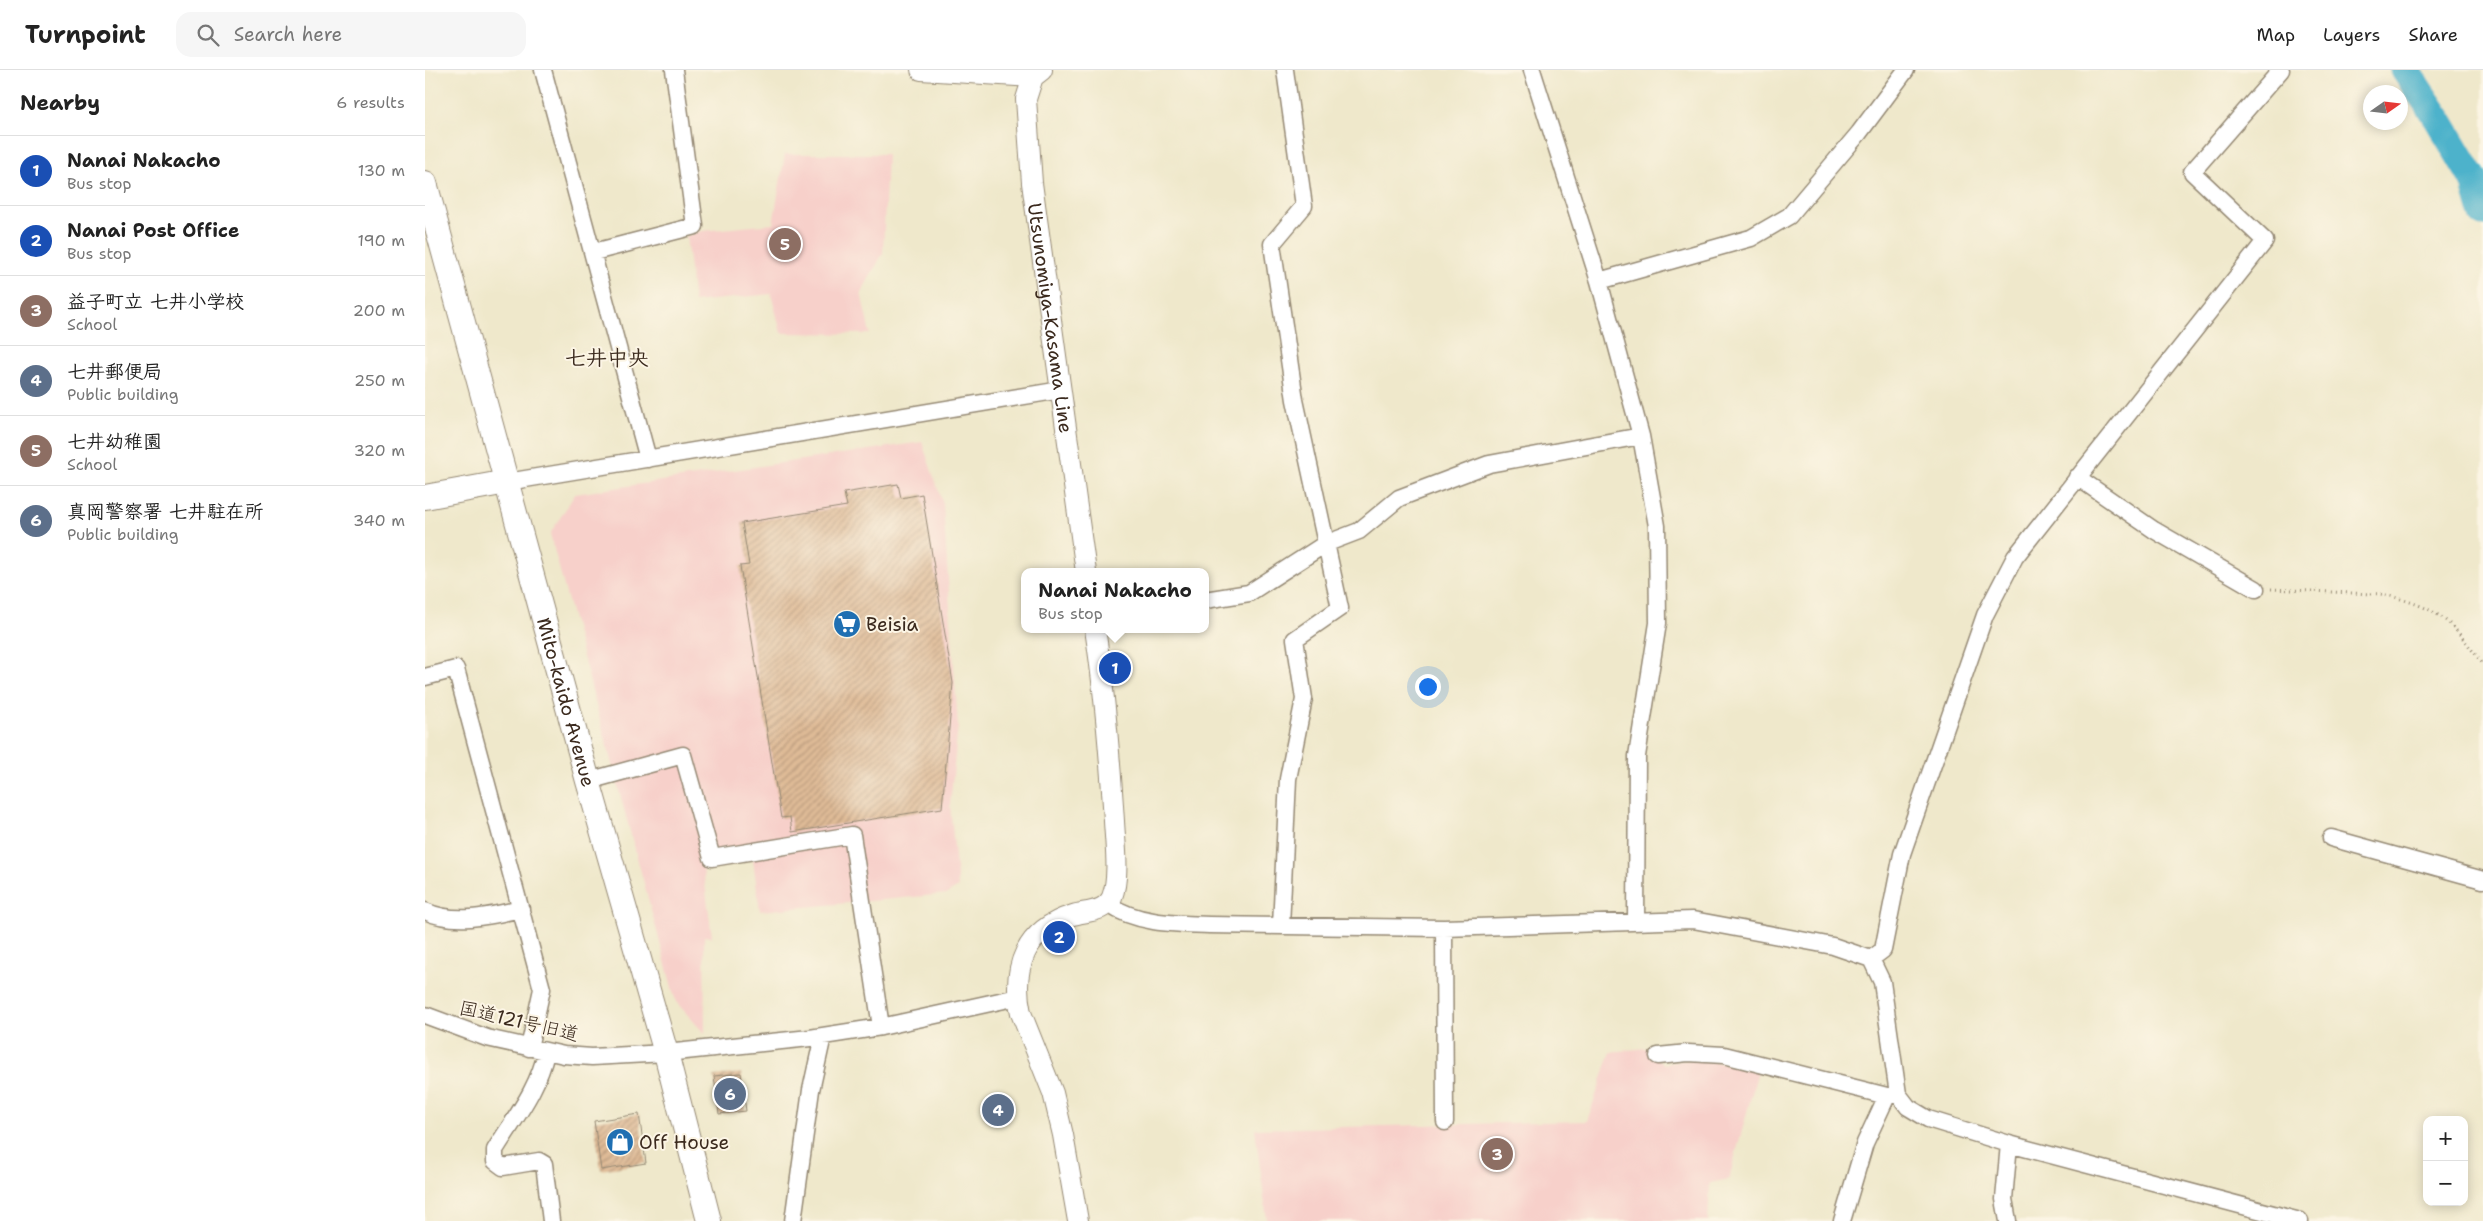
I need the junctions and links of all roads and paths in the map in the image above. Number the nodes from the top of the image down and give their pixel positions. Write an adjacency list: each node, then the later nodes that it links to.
1 (543, 70): 11 (street)
2 (674, 70): 11 (street)
3 (921, 70): 8 (main road)
4 (1285, 70): 19 (street)
5 (1532, 70): 12 (street)
6 (1906, 70): 12 (street)
7 (2281, 70): 16 (street)
8 (1038, 74): 13 (main road, Utsunomiya-Kasama Line)
9 (425, 183): 10 (highway, Mito-kaido Avenue)
10 (428, 207): 17 (highway, Mito-kaido Avenue)
11 (593, 252): 15 (street)
12 (1599, 281): 14 (street)
13 (1061, 390): 15 (street); 20 (main road, Utsunomiya-Kasama Line)
14 (1641, 436): 19 (street); 32 (street)
15 (648, 458): 17 (street)
16 (2077, 477): 21 (street); 35 (street)
17 (507, 482): 18 (highway); 26 (highway, Mito-kaido Avenue)
18 (425, 497)
19 (1325, 544): 22 (street); 33 (street)
20 (1085, 568)
21 (2256, 589): 24 (path)
22 (1209, 599)
23 (1096, 633): 29 (main road)
24 (2483, 664)
25 (425, 676): 30 (street)
26 (588, 781): 38 (street); 42 (highway, Mito-kaido Avenue)
27 (2331, 838): 28 (street)
28 (2483, 880)
29 (1108, 904): 33 (street); 36 (main road)
30 (521, 909): 31 (street); 40 (street)
31 (425, 911)
32 (1636, 922): 34 (street); 35 (street)
33 (1281, 926): 34 (street)
34 (1444, 928): 45 (street)
35 (1871, 959): 44 (street)
36 (1018, 997): 38 (street, 国道121号旧道); 50 (main road)
37 (425, 1016): 40 (street, 国道121号旧道)
38 (881, 1027): 39 (street, 国道121号旧道)
39 (823, 1036): 42 (street, 国道121号旧道); 49 (street)
40 (529, 1048): 41 (street, 国道121号旧道)
41 (546, 1052): 42 (street, 国道121号旧道); 47 (street)
42 (666, 1054): 48 (highway, Mito-kaido Avenue)
43 (1658, 1056): 44 (street)
44 (1893, 1095): 46 (street); 51 (street)
45 (1445, 1122)
46 (2009, 1144): 52 (street); 53 (street)
47 (551, 1221)
48 (709, 1221)
49 (793, 1221)
50 (1078, 1221)
51 (1842, 1221)
52 (2007, 1221)
53 (2300, 1221)

